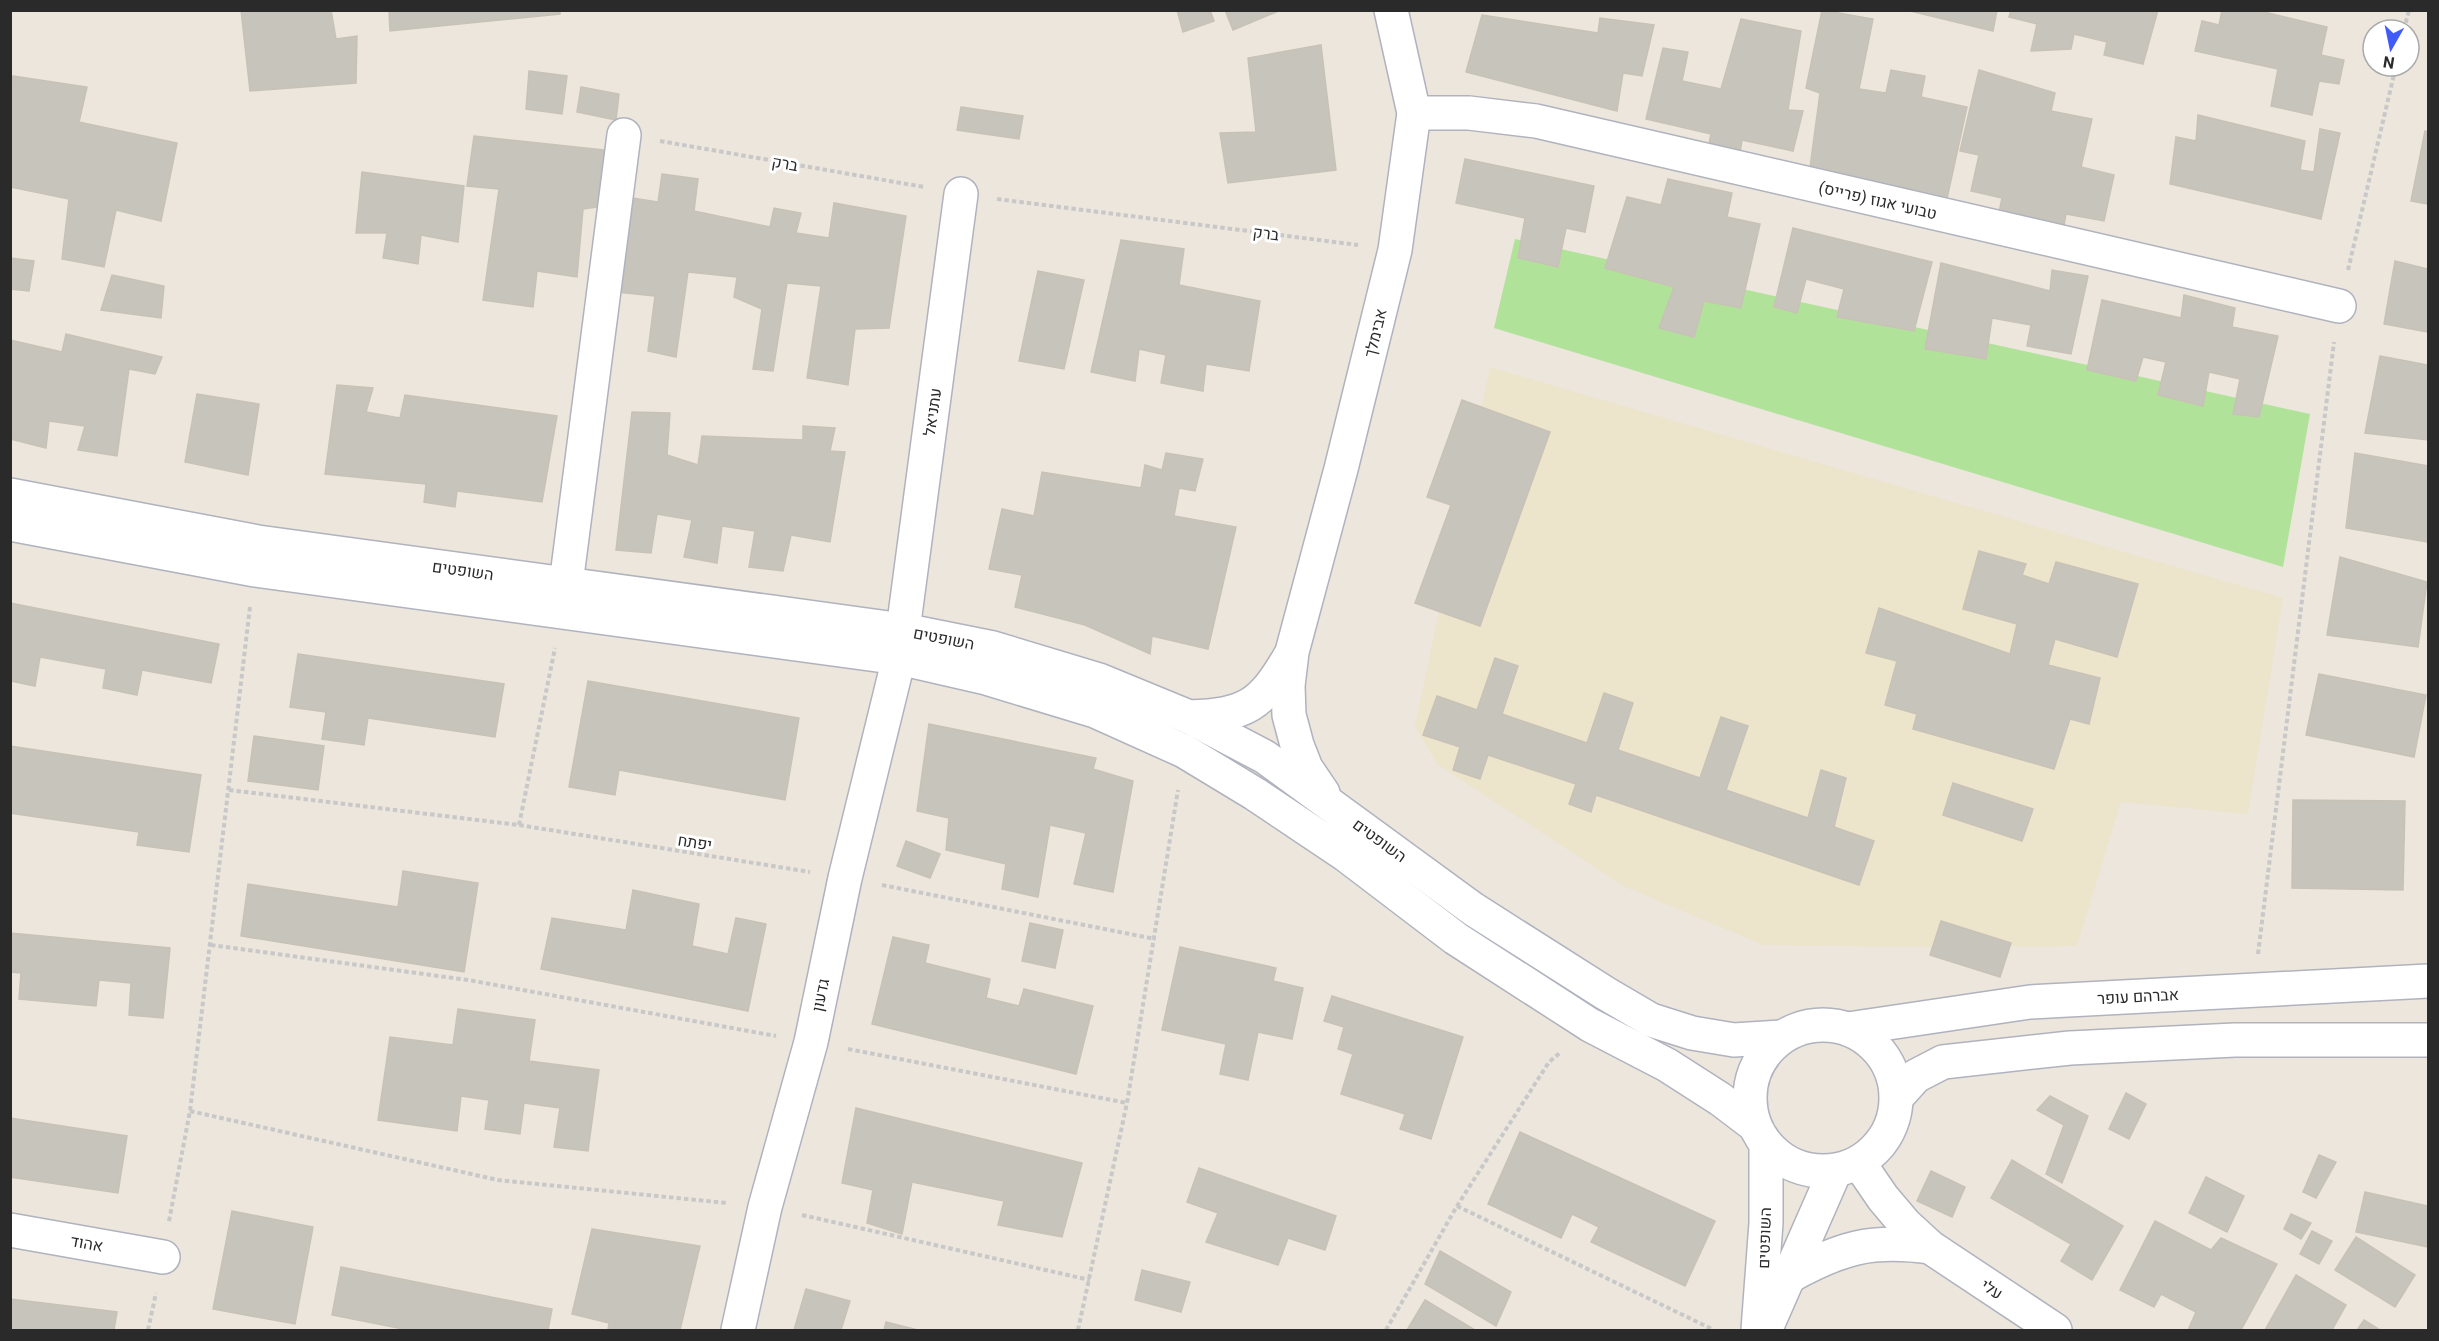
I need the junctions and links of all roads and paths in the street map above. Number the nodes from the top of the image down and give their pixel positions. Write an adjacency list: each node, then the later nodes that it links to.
1 (1391, 10): 3 (street, אבימלך)
2 (2393, 78): 7 (path)
3 (1414, 113): 6 (street, אבימלך); 7 (street, טבועי אגוז (פרייס))
4 (624, 135): 5 (path, ברק); 11 (street)
5 (961, 194): 6 (path, ברק); 12 (street, עתניאל)
6 (1395, 250): 13 (street, אבימלך)
7 (2339, 306): 23 (path)
8 (10, 495): 11 (street, השופטים)
9 (10, 524): 10 (street, השופטים)
10 (255, 570): 11 (street, השופטים); 16 (path)
11 (564, 598): 12 (street, השופטים); 18 (path)
12 (901, 644): 14 (street, השופטים); 15 (street, השופטים); 19 (street, גדעון)
13 (1292, 652): 14 (street, אבימלך); 17 (street, אבימלך)
14 (1189, 717): 17 (street, השופטים)
15 (1184, 751): 20 (path); 24 (street, השופטים)
16 (228, 790): 18 (path, יפתח); 21 (path)
17 (1338, 809): 26 (street, השופטים)
18 (519, 825): 19 (path, יפתח)
19 (845, 878): 20 (path, יפתח); 28 (street, גדעון)
20 (1155, 939): 30 (path)
21 (211, 945): 28 (path); 31 (path)
22 (2428, 981): 23 (street, אברהם עופר)
23 (2254, 990): 25 (street, אברהם עופר)
24 (1590, 1025): 32 (street, השופטים); 34 (path)
25 (1848, 1029): 26 (street); 29 (street)
26 (1781, 1037): 32 (street)
27 (2428, 1040): 29 (street)
28 (811, 1042): 30 (path); 35 (street, גדעון)
29 (1897, 1096): 33 (street)
30 (1127, 1103): 40 (path)
31 (190, 1111): 35 (path); 38 (path)
32 (1759, 1135): 33 (street); 46 (street, השופטים)
33 (1847, 1167): 37 (street, עלי); 39 (street, השופטים)
34 (1457, 1206): 44 (path); 45 (path)
35 (765, 1207): 40 (path); 42 (street, גדעון)
36 (10, 1230): 38 (street, אהוד)
37 (1930, 1247): 39 (street, עלי); 48 (street, עלי)
38 (163, 1257): 41 (path)
39 (1788, 1277): 47 (street, השופטים)
40 (1090, 1280): 43 (path)
41 (148, 1330)
42 (738, 1330)
43 (1078, 1330)
44 (1386, 1330)
45 (1713, 1330)
46 (1758, 1330)
47 (1765, 1330)
48 (2055, 1330)

